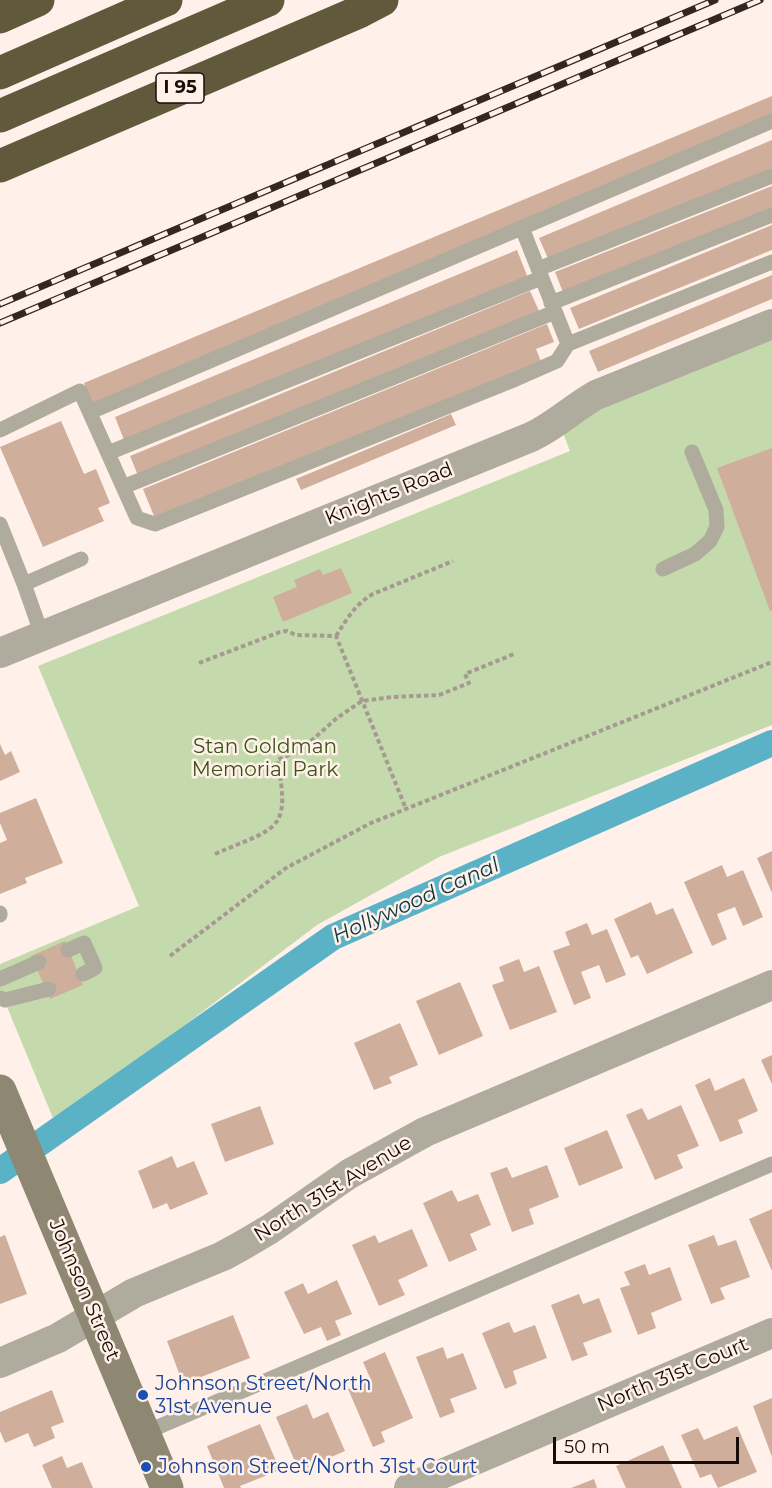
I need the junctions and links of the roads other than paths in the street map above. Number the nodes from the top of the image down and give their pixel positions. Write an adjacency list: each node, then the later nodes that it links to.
1 (38, 0): 6 (highway)
2 (166, 0): 7 (highway)
3 (268, 0): 8 (highway)
4 (401, 0): 5 (highway)
5 (371, 6): 10 (highway, I 95)
6 (0, 16)
7 (0, 73)
8 (0, 116)
9 (772, 122): 13 (lane)
10 (0, 166)
11 (772, 176): 15 (lane)
12 (772, 215): 16 (lane)
13 (522, 228): 15 (lane); 19 (lane)
14 (772, 262): 18 (lane)
15 (540, 273): 16 (lane); 22 (lane)
16 (553, 308): 18 (lane); 23 (lane)
17 (772, 324): 28 (street, Knights Road)
18 (568, 344): 23 (lane)
19 (90, 412): 20 (lane); 22 (lane)
20 (0, 430)
21 (692, 452): 26 (lane)
22 (108, 453): 23 (lane)
23 (123, 487)
24 (0, 524): 27 (lane)
25 (81, 559): 27 (lane)
26 (663, 569)
27 (24, 584): 28 (lane)
28 (42, 635): 29 (street, Knights Road)
29 (0, 653)
30 (68, 950): 32 (lane)
31 (39, 962): 33 (lane)
32 (83, 974)
33 (0, 979)
34 (772, 985): 39 (street, North 31st Avenue)
35 (49, 988): 36 (lane)
36 (0, 998)
37 (0, 1091): 39 (street, Johnson Street)
38 (772, 1164): 42 (lane)
39 (95, 1317): 41 (street, North 31st Avenue); 42 (street, Johnson Street)
40 (772, 1333): 44 (street, North 31st Court)
41 (0, 1363)
42 (144, 1433): 43 (street, Johnson Street)
43 (167, 1488)
44 (409, 1488)

